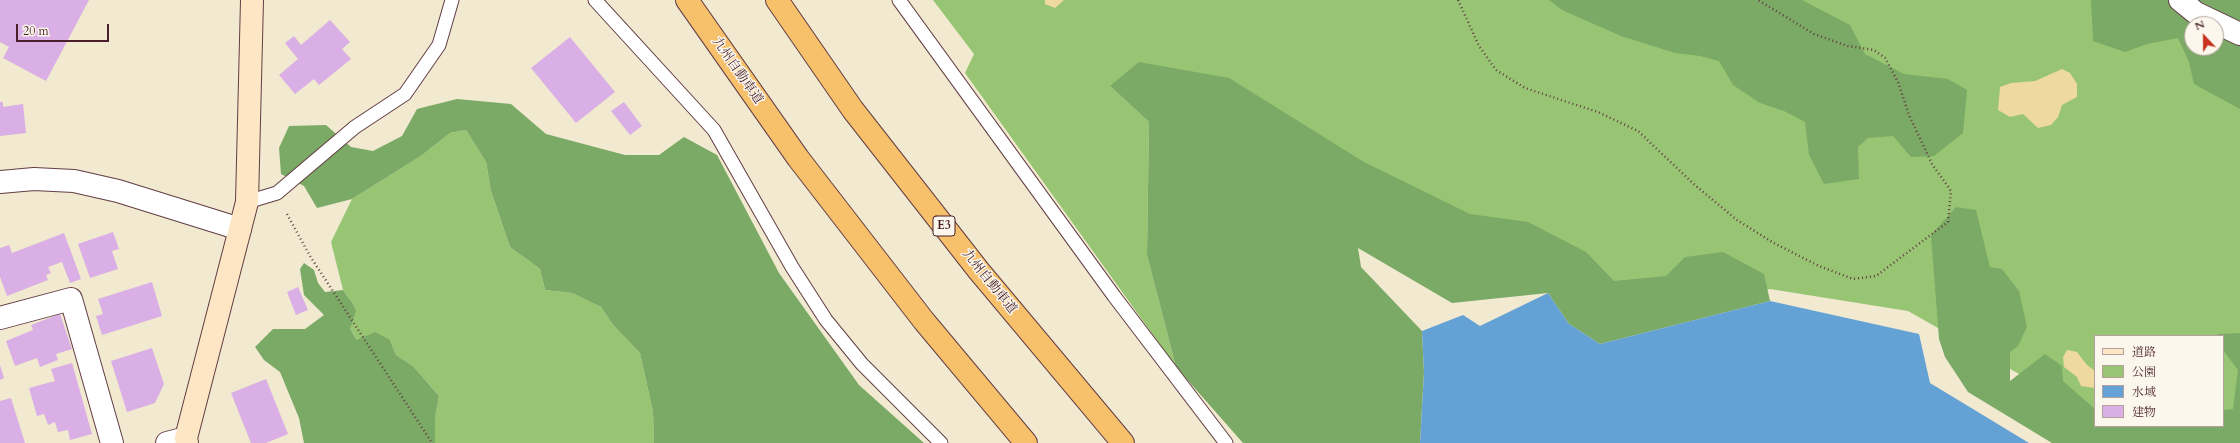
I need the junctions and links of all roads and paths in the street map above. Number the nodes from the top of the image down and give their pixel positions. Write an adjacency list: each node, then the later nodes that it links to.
1 (252, 0): 13 (street)
2 (452, 0): 12 (lane)
3 (595, 0): 19 (lane)
4 (687, 0): 20 (highway, 九州自動車道)
5 (777, 0): 21 (highway, 九州自動車道 / E3)
6 (899, 0): 22 (lane)
7 (1458, 0): 8 (path)
8 (1758, 0)
9 (2180, 0): 10 (street)
10 (2240, 34)
11 (0, 182): 14 (street)
12 (277, 194): 13 (lane); 18 (path)
13 (247, 202): 14 (street)
14 (240, 229): 16 (street)
15 (0, 318): 17 (street)
16 (180, 441)
17 (112, 443)
18 (432, 443)
19 (941, 443)
20 (1026, 443)
21 (1123, 443)
22 (1226, 443)

